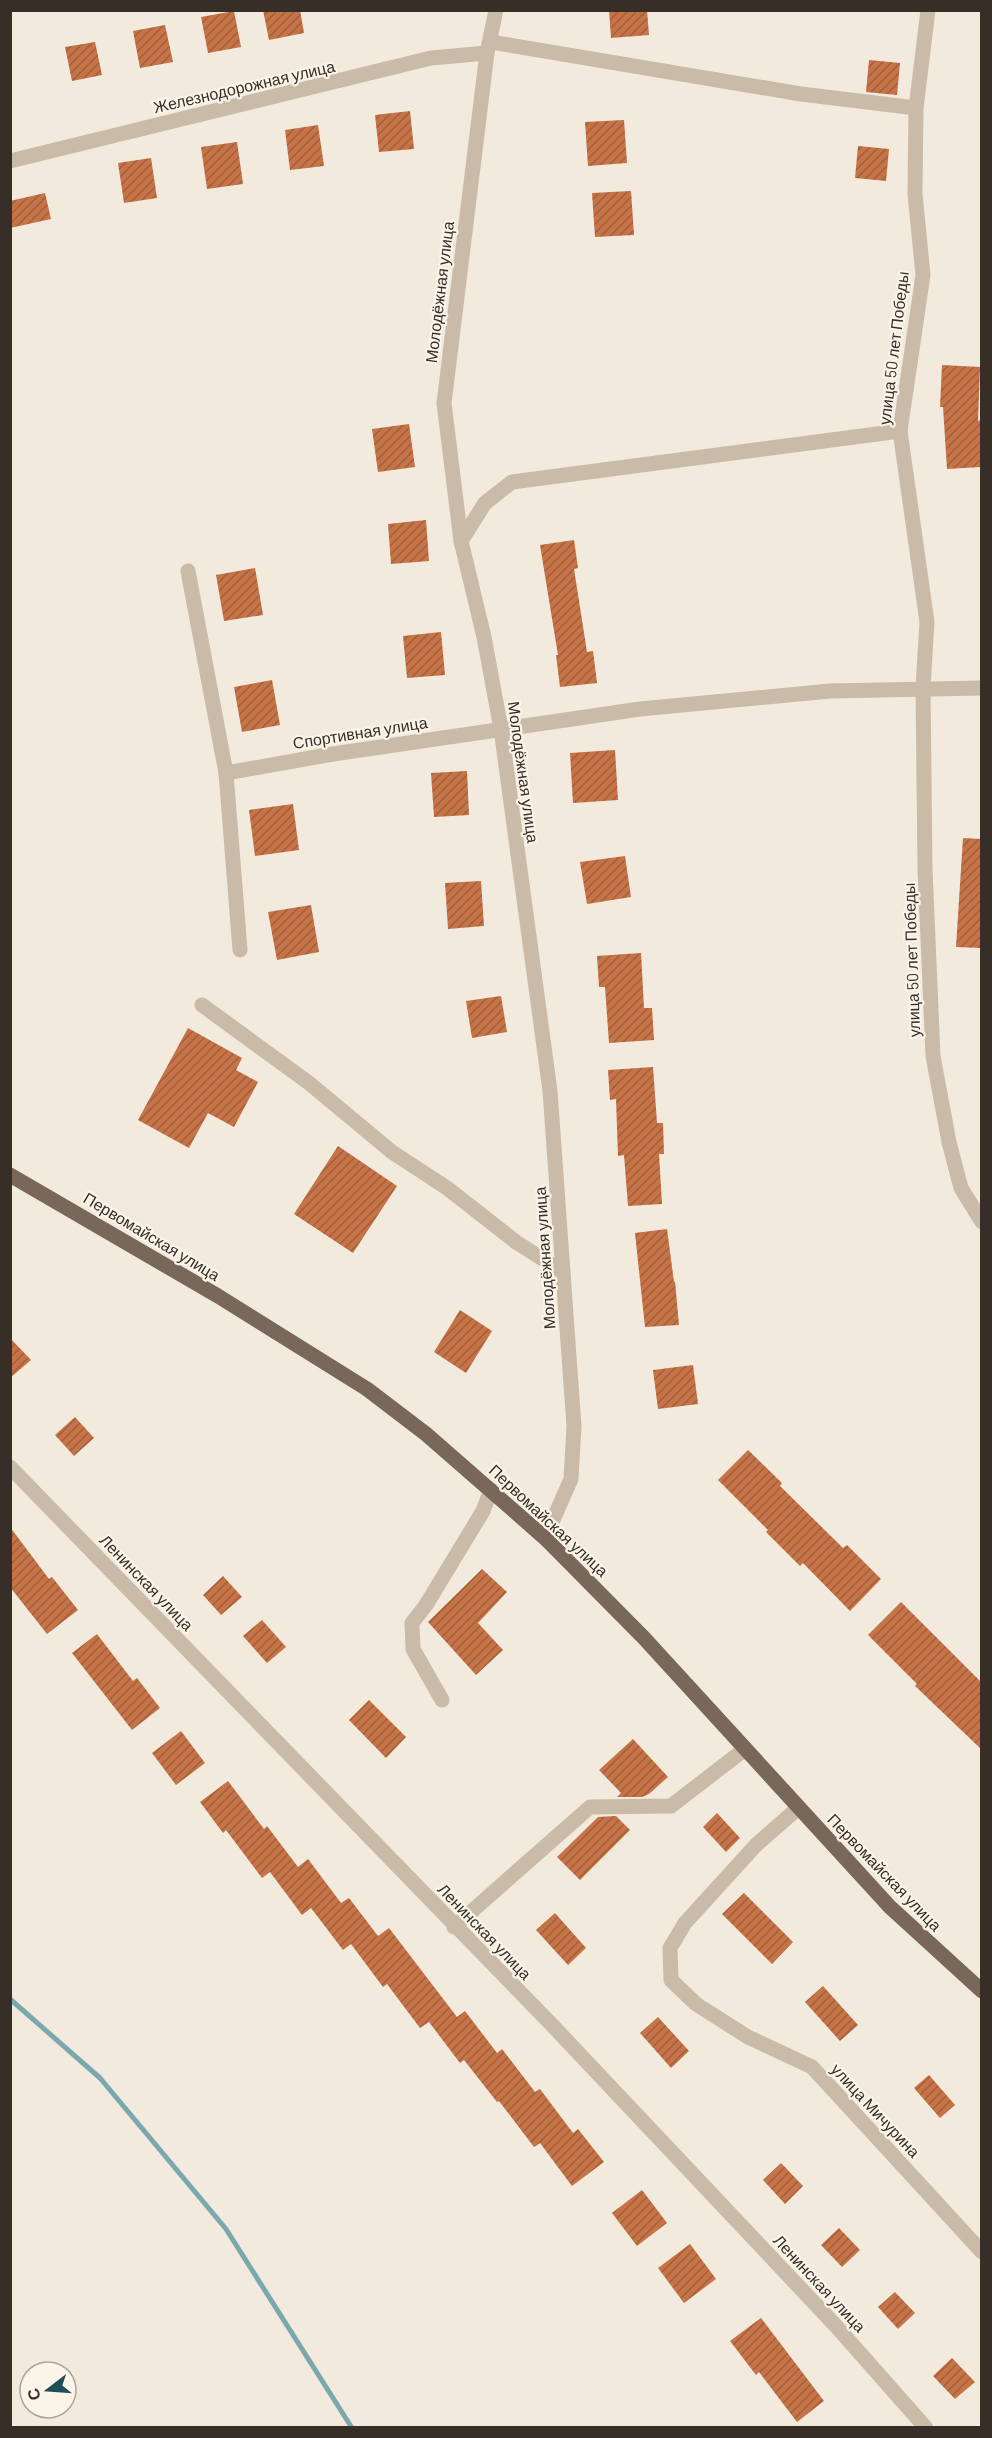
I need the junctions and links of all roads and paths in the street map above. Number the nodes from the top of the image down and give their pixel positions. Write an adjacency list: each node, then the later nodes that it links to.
1 (496, 10): 3 (street, Молодёжная улица)
2 (928, 10): 4 (street, улица 50 лет Победы)
3 (489, 47): 4 (street, Железнодорожная улица); 5 (street, Железнодорожная улица); 7 (street, Молодёжная улица)
4 (916, 108): 6 (street, улица 50 лет Победы)
5 (10, 161)
6 (900, 431): 7 (street); 9 (street, улица 50 лет Победы)
7 (461, 541): 11 (street, Молодёжная улица)
8 (188, 572): 12 (street)
9 (923, 688): 10 (street); 11 (street); 16 (street, улица 50 лет Победы)
10 (981, 688)
11 (501, 729): 12 (street, Спортивная улица); 17 (street, Молодёжная улица)
12 (226, 774): 13 (street)
13 (240, 950)
14 (202, 1005): 17 (street)
15 (10, 1175): 19 (main road, Первомайская улица)
16 (981, 1222)
17 (563, 1272): 20 (street, Молодёжная улица)
18 (10, 1467): 24 (street, Ленинская улица)
19 (491, 1490): 20 (main road, Первомайская улица); 21 (street)
20 (545, 1538): 22 (main road, Первомайская улица)
21 (442, 1700)
22 (745, 1749): 23 (main road, Первомайская улица); 24 (street)
23 (798, 1808): 25 (main road, Первомайская улица); 26 (street, улица Мичурина)
24 (454, 1927): 27 (street, Ленинская улица)
25 (981, 1991)
26 (981, 2252)
27 (926, 2427)

